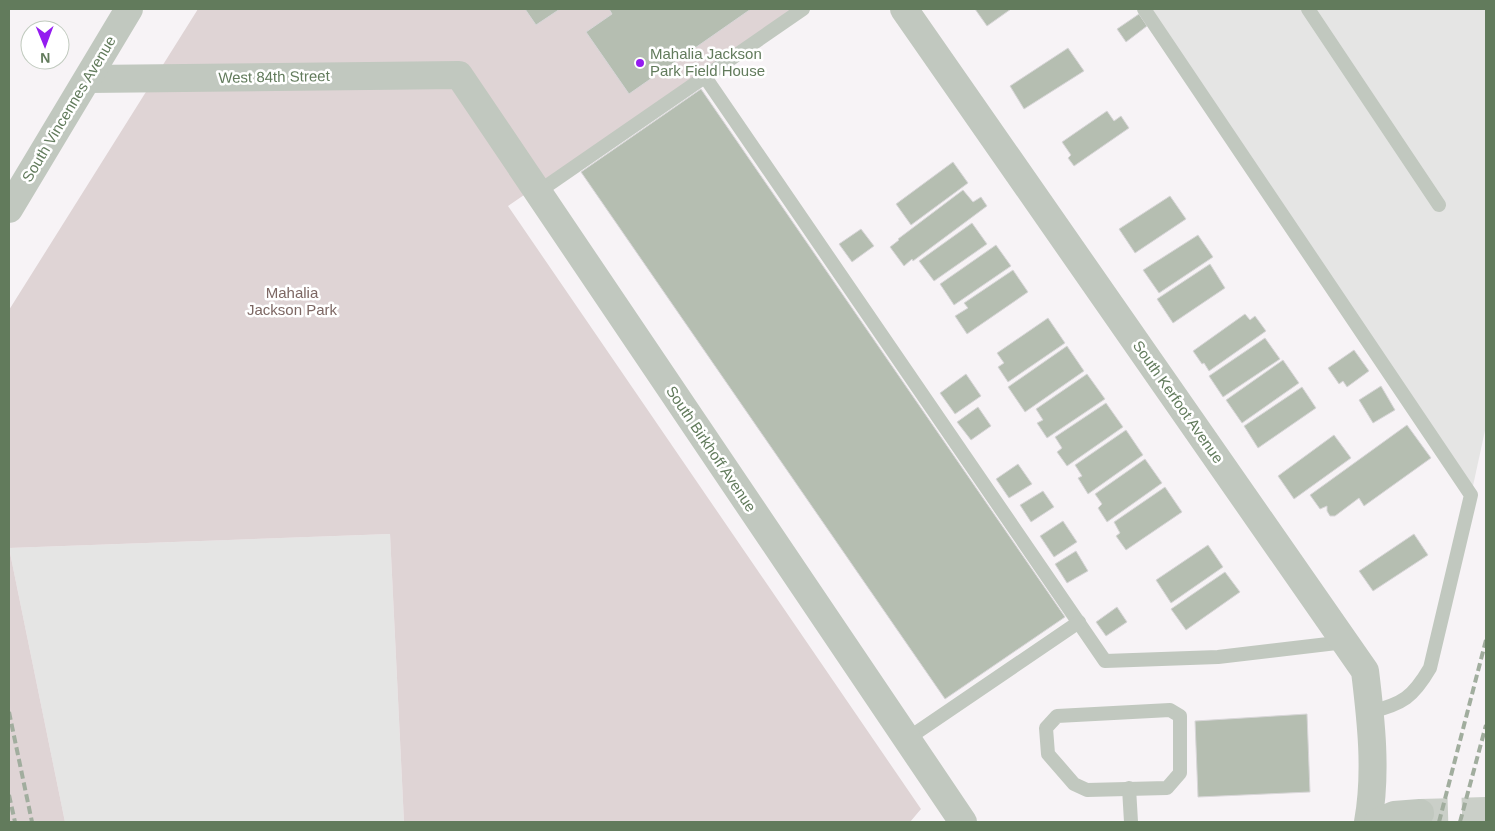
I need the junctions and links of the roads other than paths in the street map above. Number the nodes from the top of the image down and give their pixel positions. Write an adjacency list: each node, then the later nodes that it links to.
1 (130, 9): 8 (street, South Vincennes Avenue)
2 (803, 9): 7 (lane)
3 (904, 9): 13 (street, South Kerfoot Avenue)
4 (1144, 9): 14 (lane)
5 (1308, 9): 10 (lane)
6 (459, 76): 8 (street, West 84th Street); 9 (street, South Birkhoff Avenue)
7 (705, 76): 9 (lane); 12 (lane)
8 (88, 79): 11 (street, South Vincennes Avenue)
9 (538, 192): 15 (street, South Birkhoff Avenue)
10 (1439, 205)
11 (9, 209)
12 (1078, 622): 13 (lane); 15 (lane)
13 (1345, 642): 14 (street, South Kerfoot Avenue)
14 (1370, 712): 20 (street, South Kerfoot Avenue)
15 (907, 739): 18 (street, South Birkhoff Avenue)
16 (1129, 788): 16 (lane); 19 (lane)
17 (1420, 813): 21 (street)
18 (963, 822)
19 (1131, 822)
20 (1368, 822)
21 (1378, 822)

